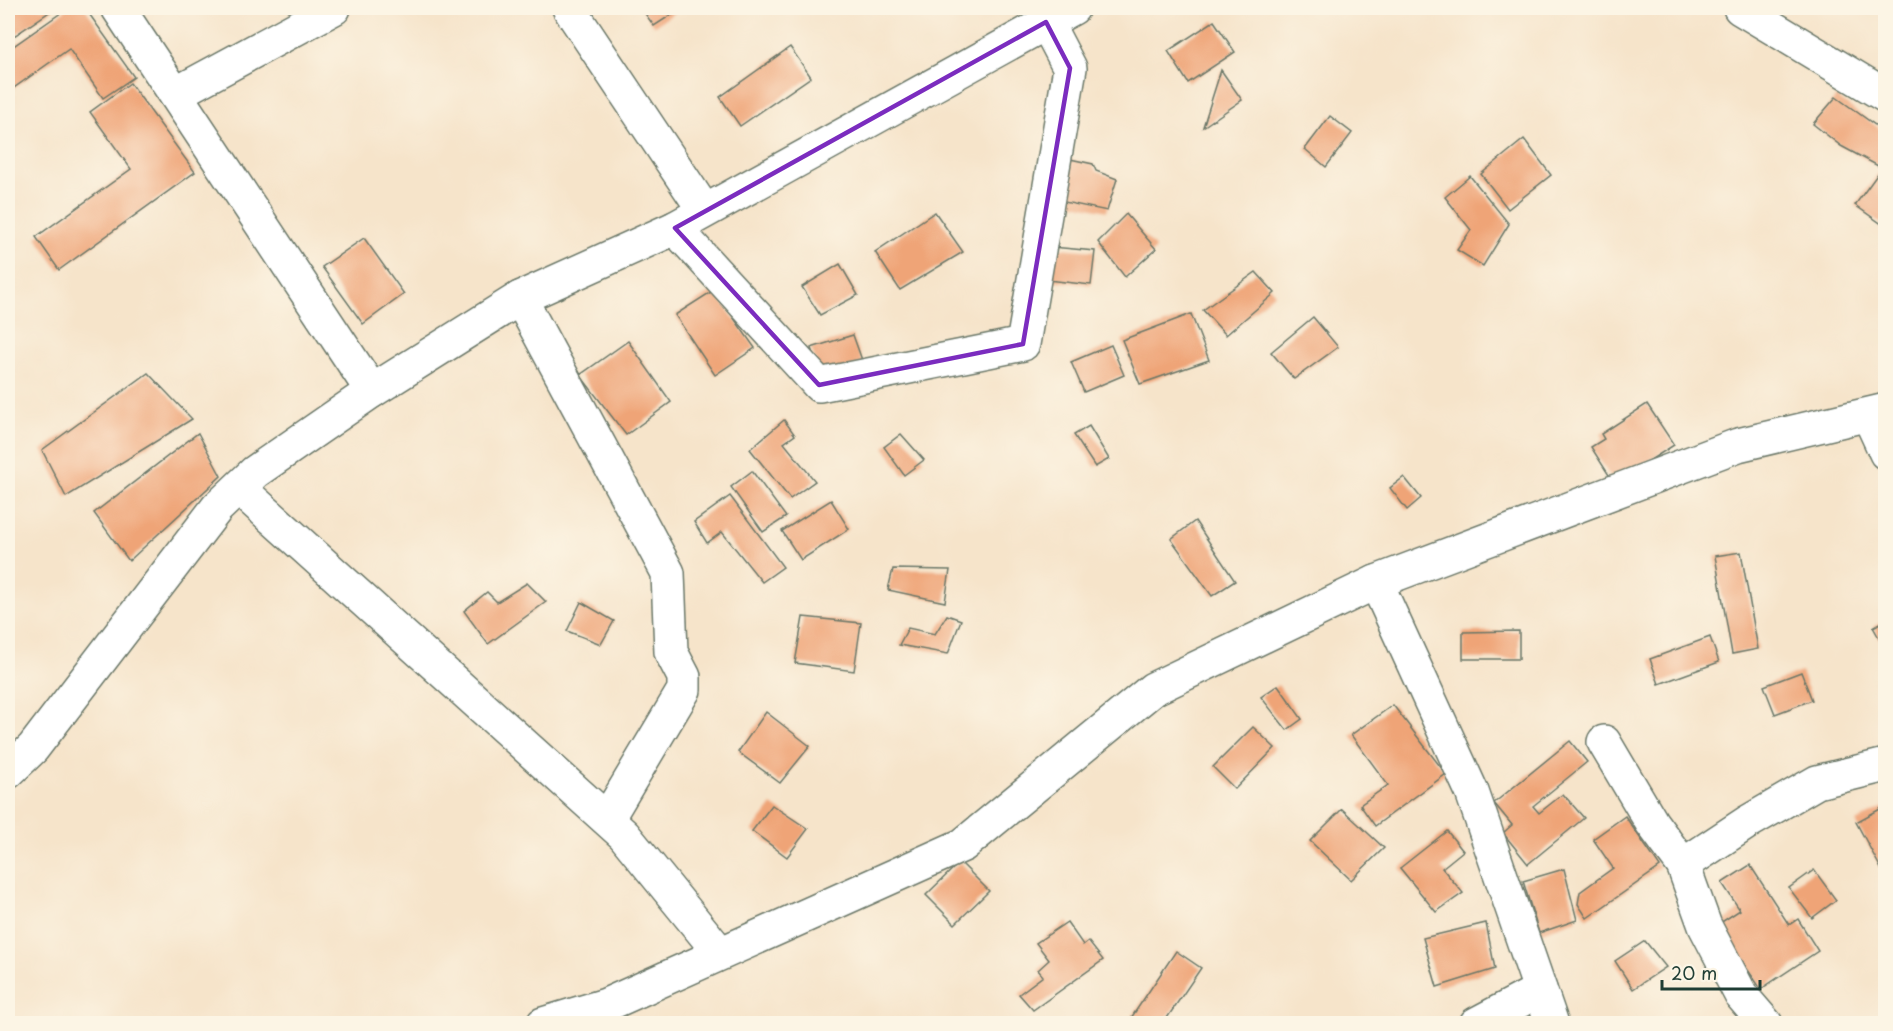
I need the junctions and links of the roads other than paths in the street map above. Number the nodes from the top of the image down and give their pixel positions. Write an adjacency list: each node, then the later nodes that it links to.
1 (118, 8): 6 (street)
2 (334, 8): 6 (street)
3 (569, 8): 8 (street)
4 (1740, 8): 7 (street)
5 (1059, 15): 8 (street); 9 (street)
6 (177, 93): 11 (street)
7 (1886, 96)
8 (704, 210): 9 (street)
9 (675, 228): 10 (street)
10 (520, 298): 11 (street); 19 (street)
11 (372, 391): 14 (street)
12 (1877, 413): 13 (street); 15 (street)
13 (1886, 453)
14 (239, 488): 18 (street); 19 (street)
15 (1376, 582): 21 (street); 22 (street)
16 (1604, 742): 20 (street)
17 (1886, 765): 20 (street)
18 (8, 772)
19 (607, 819): 21 (street)
20 (1683, 866): 26 (street)
21 (720, 953): 23 (street)
22 (1540, 990): 24 (street); 25 (street)
23 (543, 1023)
24 (1476, 1023)
25 (1552, 1023)
26 (1766, 1023)

